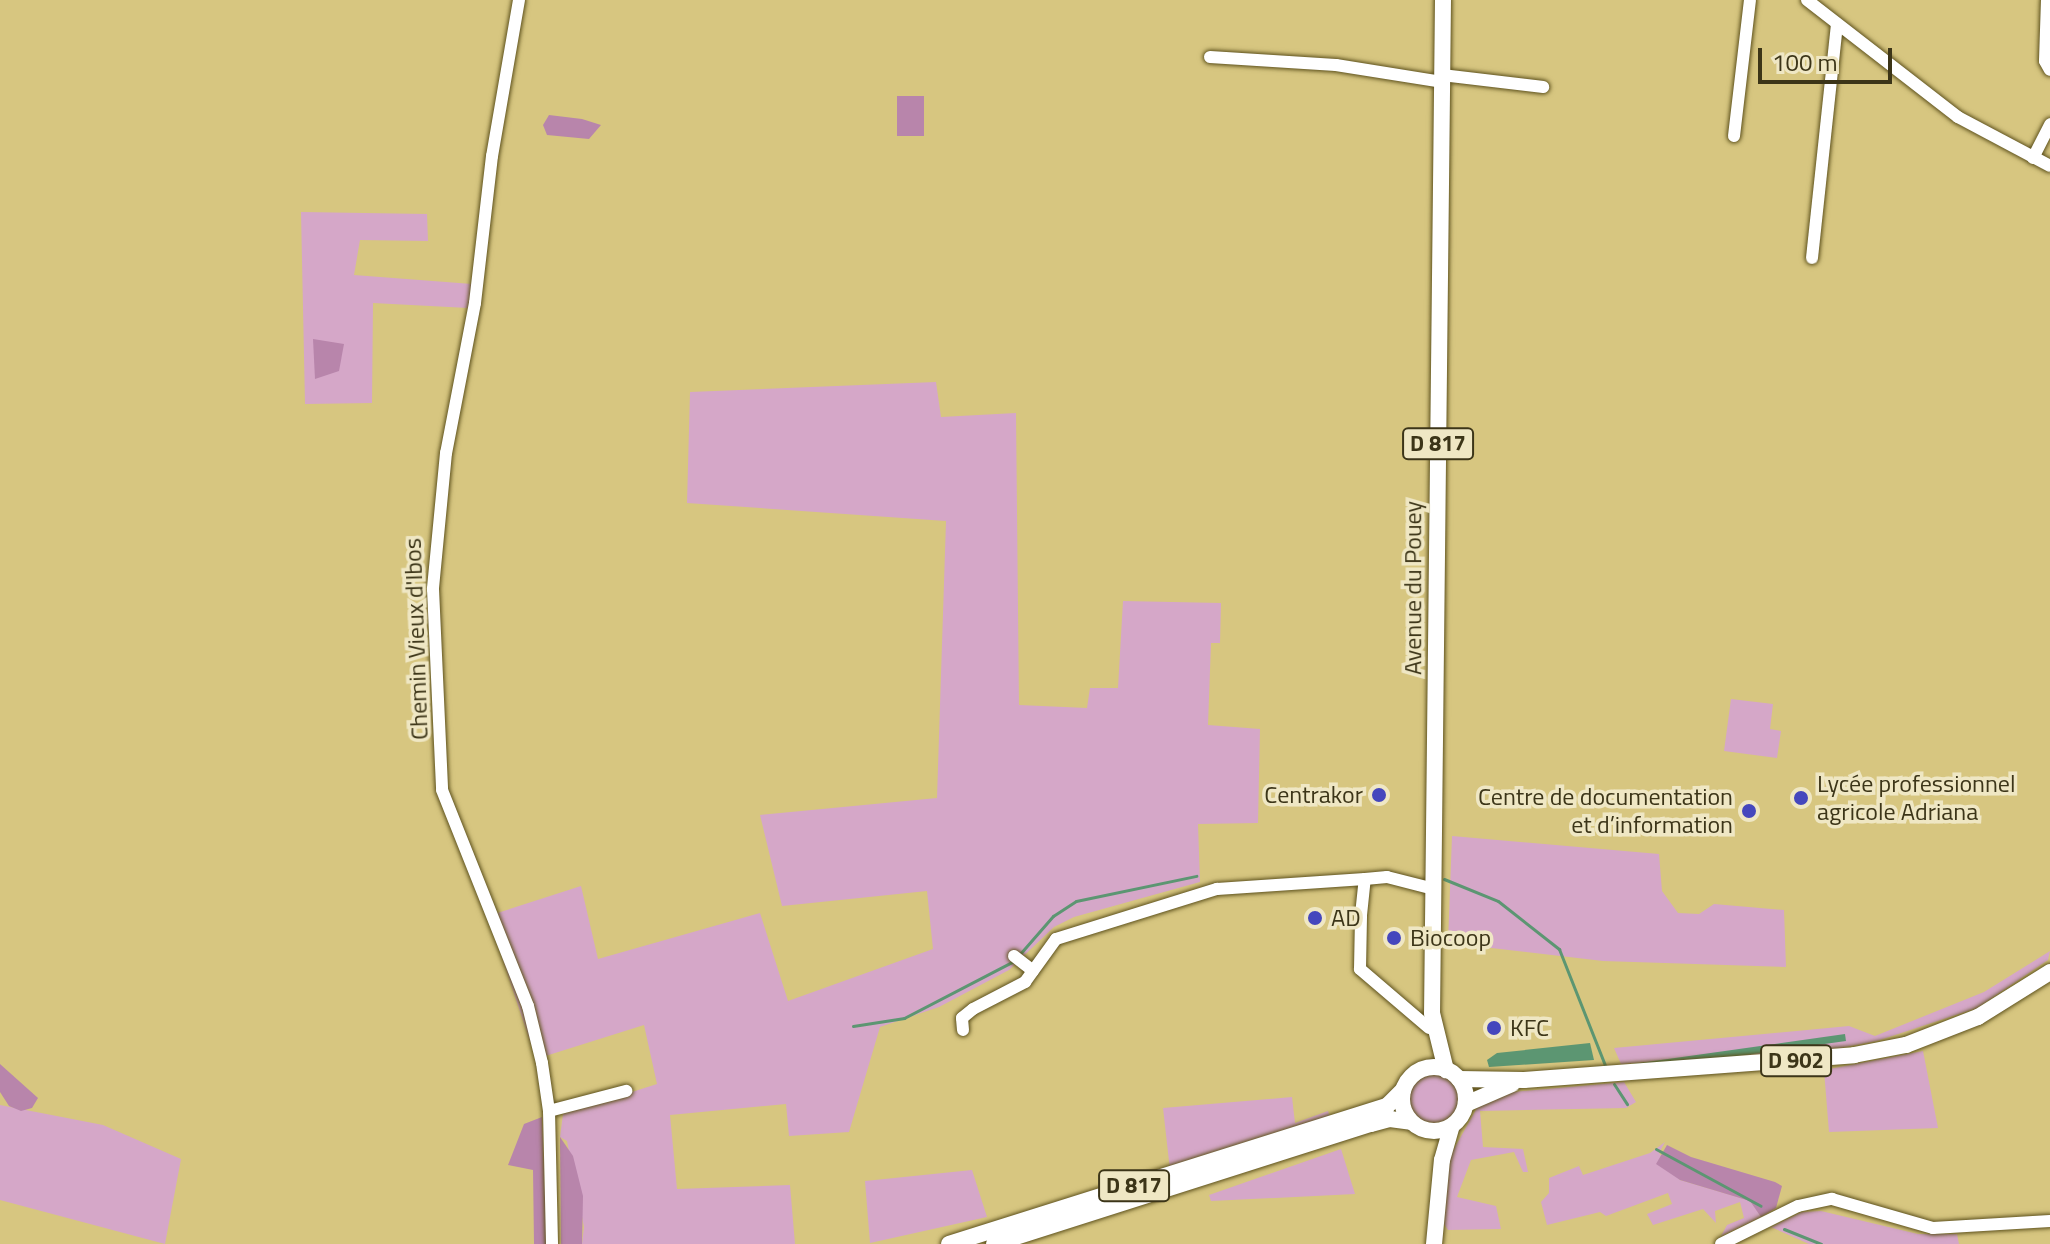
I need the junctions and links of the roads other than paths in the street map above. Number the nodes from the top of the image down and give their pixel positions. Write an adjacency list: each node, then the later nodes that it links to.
1 (1443, 0): 9 (main road, Avenue du Pouey / D 817)
2 (1750, 0): 12 (street)
3 (1807, 0): 6 (street)
4 (2047, 0): 8 (street)
5 (518, 3): 29 (street, Chemin Vieux d'Ibos)
6 (1837, 24): 13 (street); 15 (street)
7 (1210, 57): 9 (street)
8 (2050, 70)
9 (1442, 79): 10 (street); 17 (main road, Avenue du Pouey / D 817)
10 (1543, 87)
11 (2050, 124): 13 (street)
12 (1734, 136)
13 (2033, 158): 14 (street)
14 (2050, 166)
15 (1812, 258)
16 (1365, 879): 17 (street); 19 (street); 21 (street)
17 (1434, 889): 21 (main road, D 817)
18 (1016, 957): 19 (street)
19 (1033, 971): 22 (street)
20 (2050, 972): 25 (main road, D 902)
21 (1431, 1021): 23 (main road, D 817); 24 (main road, D 817)
22 (963, 1030)
23 (1421, 1070): 24 (main road); 26 (main road)
24 (1453, 1074): 25 (main road, D 902); 28 (main road)
25 (1524, 1080): 28 (main road, D 902)
26 (1403, 1090): 30 (main road); 36 (main road, D 817)
27 (626, 1091): 29 (street)
28 (1466, 1104): 31 (main road)
29 (549, 1111): 35 (street, Chemin Vieux d'Ibos)
30 (1411, 1122): 32 (main road); 37 (main road, D 817)
31 (1452, 1126): 32 (main road); 33 (main road)
32 (1429, 1131): 33 (main road)
33 (1442, 1160): 38 (main road)
34 (2050, 1221): 39 (street)
35 (552, 1244)
36 (949, 1244)
37 (994, 1244)
38 (1434, 1244)
39 (1721, 1244)

